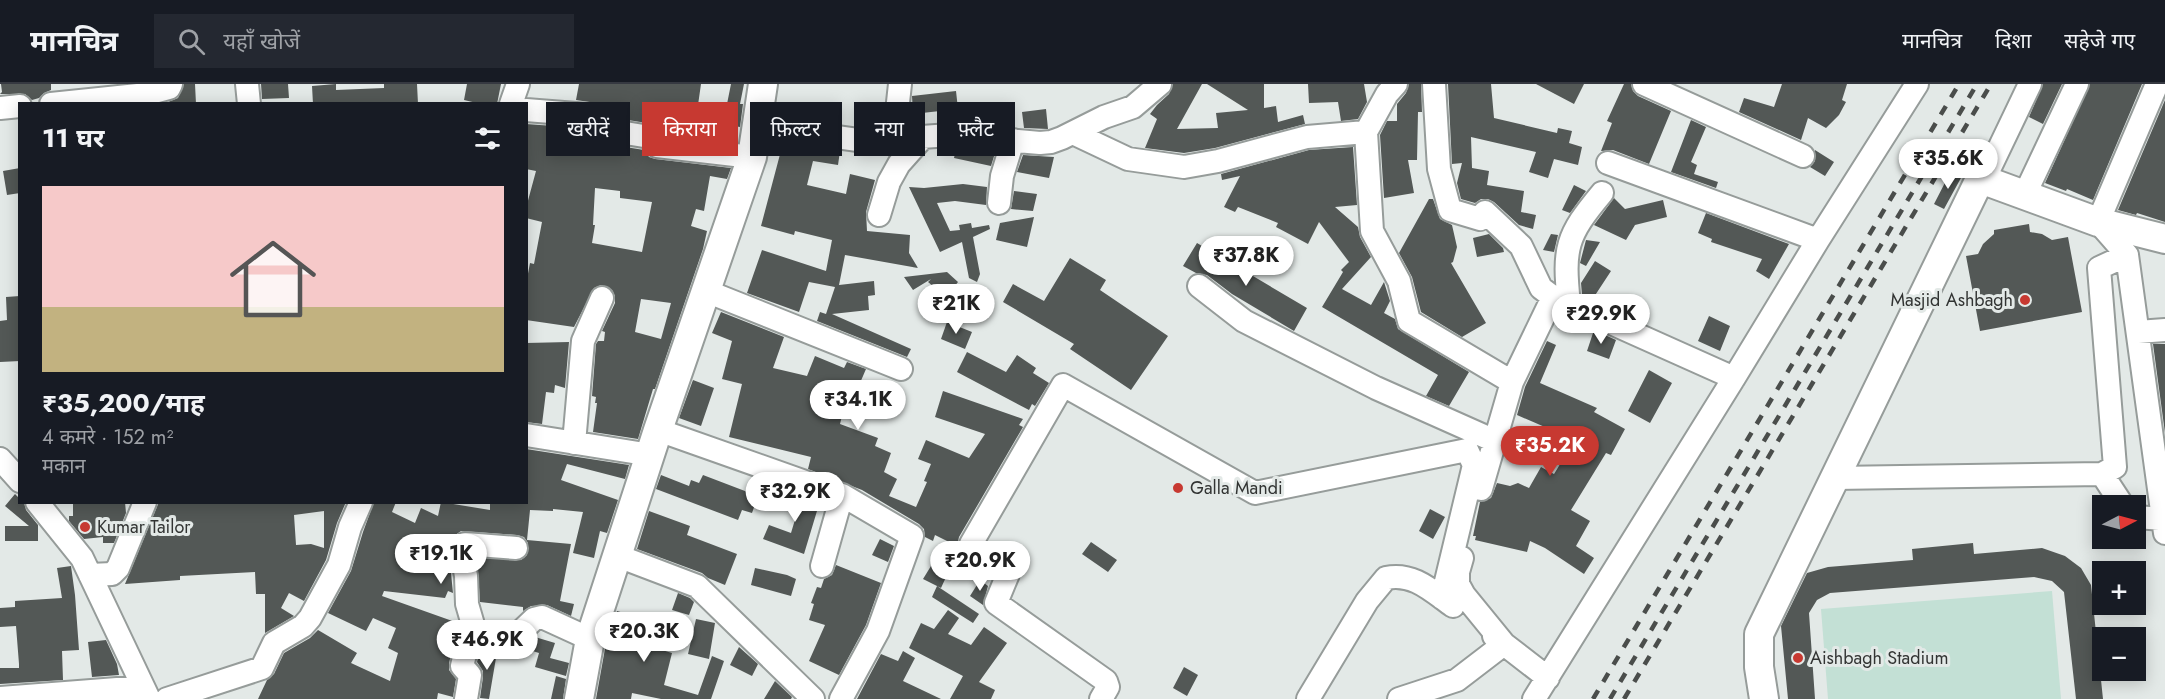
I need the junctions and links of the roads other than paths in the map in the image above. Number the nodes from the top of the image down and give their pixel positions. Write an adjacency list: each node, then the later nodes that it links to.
1 (247, 84): 15 (street)
2 (518, 84): 16 (street)
3 (763, 84): 17 (main road)
4 (900, 84): 18 (street)
5 (1160, 84): 23 (street)
6 (1396, 84): 22 (street)
7 (1434, 84): 42 (street)
8 (1644, 84): 27 (street)
9 (1917, 84): 37 (street)
10 (2030, 84): 30 (street)
11 (2077, 84): 32 (street)
12 (2157, 84): 35 (street)
13 (170, 92): 14 (street)
14 (70, 102)
15 (249, 102)
16 (512, 102)
17 (760, 102)
18 (898, 102)
19 (18, 106): 20 (street)
20 (0, 108)
21 (528, 110): 28 (street)
22 (1366, 132): 23 (street); 47 (street)
23 (1073, 133): 24 (street)
24 (1015, 140)
25 (906, 156): 34 (street)
26 (1008, 156): 33 (street)
27 (1803, 156)
28 (752, 157): 40 (main road)
29 (1608, 163): 37 (street)
30 (1984, 180): 32 (main road); 55 (main road)
31 (1602, 193): 42 (street)
32 (2025, 194): 35 (main road)
33 (999, 203)
34 (879, 215)
35 (2098, 222): 36 (main road); 38 (street)
36 (2165, 238)
37 (1818, 240): 46 (street)
38 (2127, 255): 44 (street); 53 (street)
39 (1199, 285): 49 (street)
40 (706, 291): 45 (street); 51 (main road)
41 (602, 298): 50 (street)
42 (1561, 300): 46 (street); 47 (street)
43 (2165, 330): 44 (street)
44 (2138, 332): 62 (street)
45 (901, 369)
46 (1734, 378): 71 (street)
47 (1512, 382): 49 (street)
48 (528, 435): 50 (street)
49 (1495, 441): 70 (street)
50 (574, 443): 51 (street)
51 (654, 443): 56 (street); 64 (main road)
52 (0, 459): 54 (street)
53 (2102, 474): 55 (street); 57 (street)
54 (18, 477)
55 (1835, 478): 83 (main road)
56 (842, 495): 65 (street); 78 (street)
57 (2116, 495)
58 (39, 504): 66 (street)
59 (145, 504): 66 (street)
60 (360, 504): 74 (street)
61 (2146, 520): 62 (street)
62 (2164, 526)
63 (516, 548): 68 (street)
64 (618, 556): 69 (main road); 77 (street)
65 (822, 566)
66 (90, 575): 72 (street)
67 (1442, 598): 70 (street); 79 (street); 80 (street)
68 (476, 635): 69 (street); 75 (street)
69 (590, 639): 76 (main road)
70 (1504, 644): 71 (street); 81 (street)
71 (1548, 678): 82 (street)
72 (146, 693): 73 (street)
73 (0, 698)
74 (166, 699)
75 (466, 699)
76 (579, 699)
77 (813, 699)
78 (842, 699)
79 (1101, 699)
80 (1308, 699)
81 (1399, 699)
82 (1534, 699)
83 (1764, 699)

